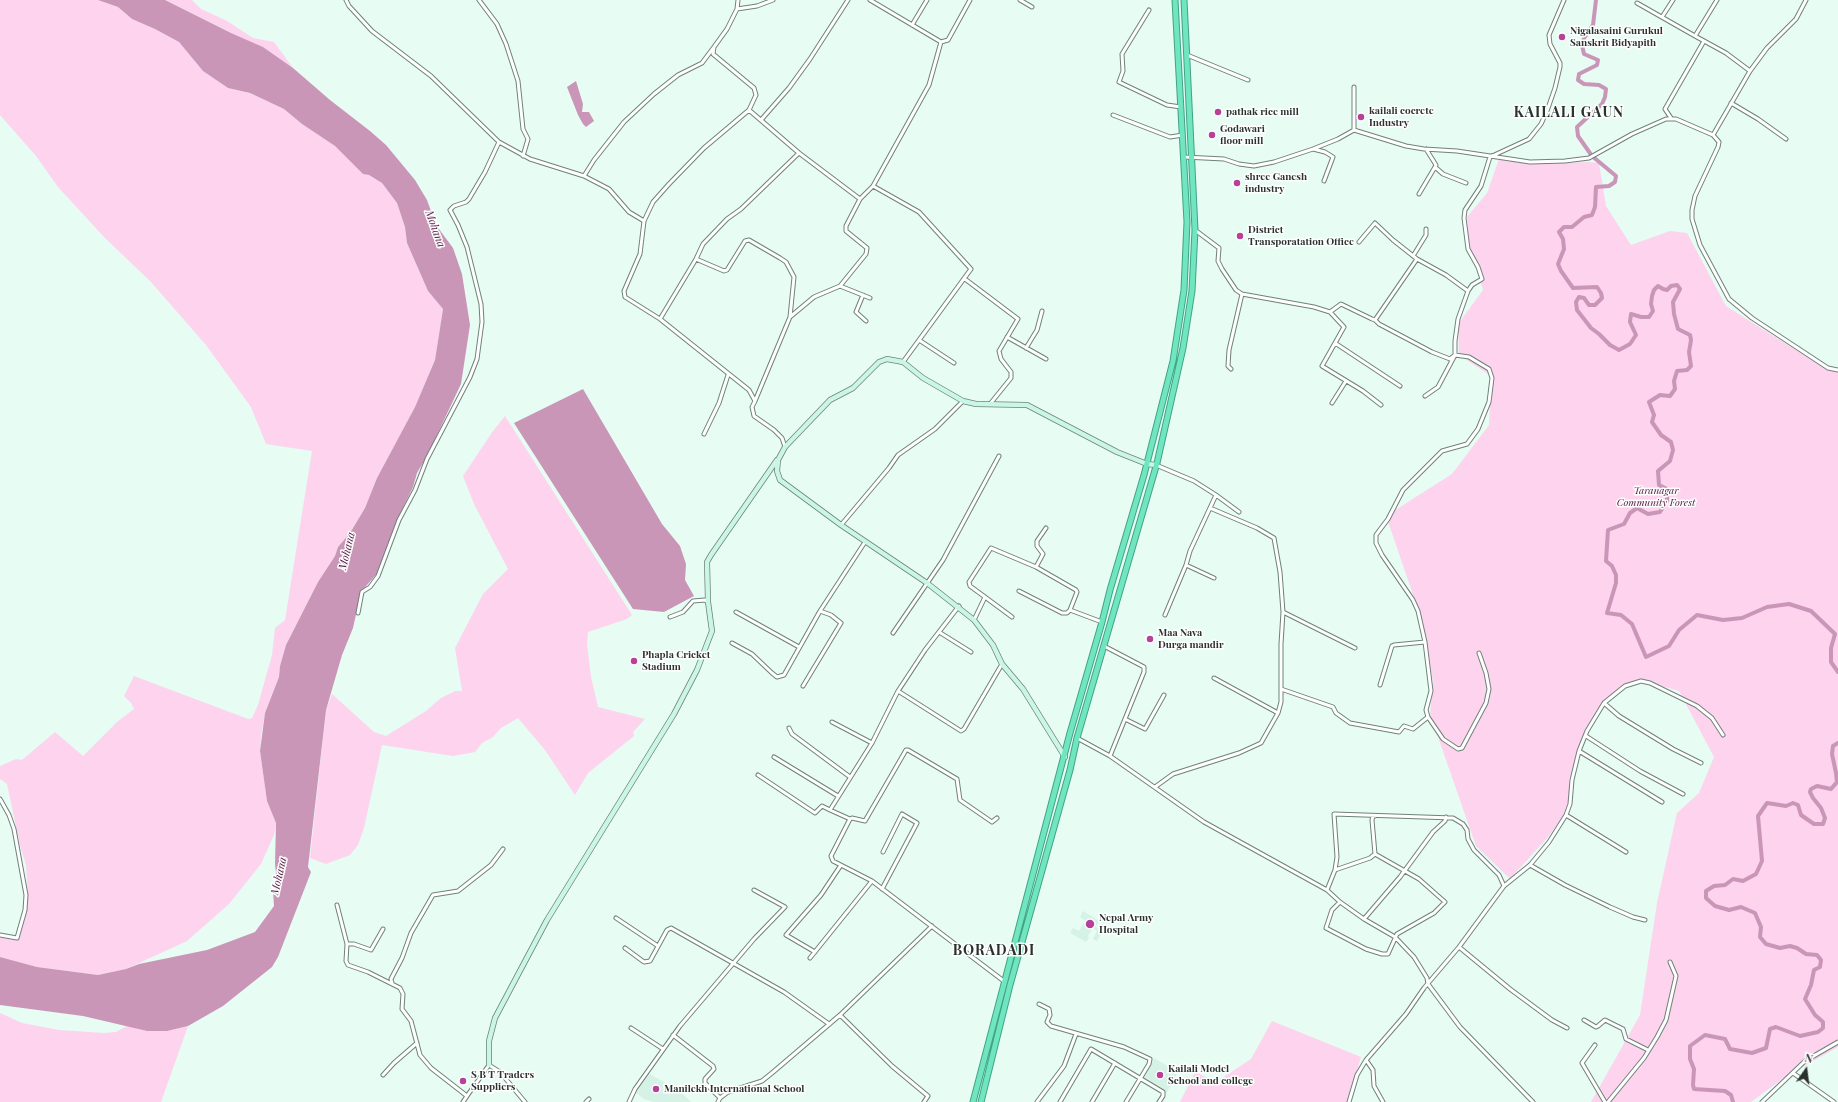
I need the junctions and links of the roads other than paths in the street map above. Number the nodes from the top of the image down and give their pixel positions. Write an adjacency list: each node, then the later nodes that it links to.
1 (346, 0): 40 (street)
2 (479, 0): 44 (street)
3 (738, 0): 18 (street)
4 (773, 0): 18 (street)
5 (848, 0): 35 (street)
6 (870, 0): 21 (street)
7 (927, 0): 21 (street)
8 (970, 0): 24 (street)
9 (1020, 0): 17 (street)
10 (1175, 0): 31 (highway)
11 (1184, 0): 26 (highway)
12 (1564, 0): 47 (street)
13 (1673, 0): 20 (street)
14 (1717, 0): 22 (street)
15 (1806, 0): 27 (street)
16 (1637, 3): 20 (street)
17 (1032, 7)
18 (737, 10): 25 (street)
19 (1149, 10): 31 (street)
20 (1662, 17): 22 (street)
21 (912, 25): 24 (street)
22 (1695, 36): 23 (street)
23 (1704, 41): 27 (street); 34 (street)
24 (941, 42): 52 (street)
25 (714, 47): 32 (street); 49 (street)
26 (1187, 56): 28 (street); 46 (highway)
27 (1750, 70): 30 (street)
28 (1248, 80)
29 (1354, 87): 36 (street)
30 (1731, 103): 38 (street); 39 (street)
31 (1181, 107): 37 (highway)
32 (749, 110): 35 (street); 55 (street)
33 (1113, 115): 37 (street)
34 (1671, 118): 38 (street); 47 (street)
35 (761, 120): 43 (street)
36 (1354, 130): 41 (street); 42 (street)
37 (1183, 135): 45 (highway)
38 (1713, 135): 83 (street)
39 (1786, 139)
40 (499, 142): 44 (street); 117 (street)
41 (1313, 149): 46 (street); 50 (street)
42 (1426, 149): 47 (street); 48 (street)
43 (799, 153): 54 (street); 60 (street)
44 (523, 156): 49 (street)
45 (1184, 157): 46 (street); 97 (highway)
46 (1192, 157): 56 (highway)
47 (1490, 157): 64 (street)
48 (1435, 167): 51 (street); 53 (street)
49 (584, 176): 55 (street)
50 (1324, 181)
51 (1466, 183)
52 (873, 186): 54 (street); 62 (street)
53 (1420, 194)
54 (860, 199): 63 (street)
55 (644, 221): 71 (street)
56 (1195, 230): 65 (street); 98 (highway)
57 (1426, 230): 59 (street)
58 (1359, 242): 59 (street)
59 (1413, 256): 61 (street)
60 (696, 258): 70 (street); 71 (street)
61 (1417, 259): 64 (street); 73 (street)
62 (965, 279): 74 (street); 75 (street)
63 (840, 286): 66 (street); 70 (street)
64 (1468, 291): 78 (street)
65 (1242, 294): 69 (street); 82 (street)
66 (863, 295): 67 (street); 72 (street)
67 (870, 298)
68 (1042, 311): 77 (street)
69 (1330, 312): 73 (street); 76 (street)
70 (790, 318): 88 (street)
71 (660, 319): 84 (street)
72 (866, 320)
73 (1375, 320): 78 (street)
74 (1007, 337): 77 (street); 91 (street)
75 (919, 340): 80 (street); 81 (street)
76 (1335, 343): 85 (street); 86 (street)
77 (1026, 348): 79 (street)
78 (1455, 355): 87 (street); 125 (street)
79 (1046, 359)
80 (903, 362): 89 (main road); 94 (main road)
81 (954, 363)
82 (1230, 369)
83 (1838, 370)
84 (728, 375): 88 (street); 93 (street)
85 (1346, 381): 90 (street); 92 (street)
86 (1400, 386)
87 (1425, 396)
88 (755, 401): 94 (street)
89 (963, 401): 91 (main road); 102 (street)
90 (1332, 403)
91 (990, 404): 97 (main road)
92 (1381, 405)
93 (704, 434)
94 (785, 447): 96 (main road)
95 (999, 456): 108 (street)
96 (778, 460): 102 (main road); 111 (main road)
97 (1147, 464): 98 (main road); 122 (highway)
98 (1156, 465): 99 (street); 127 (highway)
99 (1216, 495): 100 (street); 101 (street)
100 (1210, 508): 105 (street); 116 (street)
101 (1239, 512)
102 (840, 526): 104 (main road)
103 (1046, 528): 106 (street)
104 (865, 542): 108 (main road); 114 (street)
105 (1186, 565): 107 (street); 118 (street)
106 (1036, 567): 110 (street); 113 (street)
107 (1214, 578)
108 (927, 583): 112 (main road); 124 (street)
109 (1019, 591): 113 (street)
110 (985, 597): 120 (street); 121 (street)
111 (708, 602): 119 (street); 215 (main road)
112 (959, 606): 121 (main road); 123 (street)
113 (1070, 610): 122 (street)
114 (820, 611): 128 (street); 135 (street)
115 (736, 612): 128 (street)
116 (1283, 612): 129 (street); 136 (street)
117 (358, 613)
118 (1165, 615)
119 (670, 617)
120 (1012, 617)
121 (974, 620): 132 (main road)
122 (1102, 622): 152 (highway)
123 (939, 632): 130 (street); 137 (street)
124 (893, 633)
125 (1425, 642): 134 (street); 141 (street)
126 (732, 643): 128 (street)
127 (1104, 646): 142 (street); 147 (highway)
128 (799, 647)
129 (1355, 648)
130 (971, 652)
131 (1479, 653): 141 (street)
132 (1002, 664): 137 (street); 152 (main road)
133 (1214, 678): 140 (street)
134 (1380, 685)
135 (803, 686)
136 (1281, 689): 140 (street); 141 (street)
137 (898, 691): 148 (street)
138 (1164, 695): 142 (street)
139 (1604, 703): 145 (street); 146 (street); 153 (street)
140 (1278, 713): 156 (street)
141 (1428, 717)
142 (1125, 719): 150 (street)
143 (832, 722): 148 (street)
144 (789, 728): 155 (street)
145 (1724, 735)
146 (1586, 736): 149 (street); 157 (street)
147 (1077, 738): 150 (street); 229 (highway)
148 (872, 743): 155 (street)
149 (1579, 751): 160 (street); 162 (street)
150 (1110, 756): 156 (street)
151 (774, 757): 158 (street)
152 (1065, 757): 197 (highway)
153 (1701, 763)
154 (758, 775): 161 (street)
155 (850, 777): 158 (street)
156 (1155, 787): 179 (street)
157 (1682, 794)
158 (838, 796): 161 (street)
159 (0, 799): 187 (street)
160 (1662, 802)
161 (830, 810): 166 (street)
162 (1566, 815): 169 (street); 172 (street)
163 (1375, 816): 164 (street); 170 (street); 173 (street)
164 (1446, 817): 174 (street); 176 (street)
165 (997, 818): 166 (street)
166 (850, 819): 171 (street)
167 (503, 849): 198 (street)
168 (883, 852): 177 (street)
169 (1626, 852)
170 (1375, 854): 173 (street); 174 (street)
171 (841, 865): 175 (street); 193 (street)
172 (1530, 865): 176 (street); 184 (street)
173 (1335, 870): 179 (street)
174 (1405, 870): 183 (street); 188 (street)
175 (872, 881): 177 (street); 193 (street)
176 (1504, 886): 191 (street)
177 (882, 889): 185 (street)
178 (754, 890): 195 (street)
179 (1327, 890): 180 (street)
180 (1340, 902): 183 (street); 188 (street)
181 (337, 905): 189 (street)
182 (616, 918): 190 (street)
183 (1364, 919): 188 (street)
184 (1645, 920)
185 (932, 926): 197 (street); 201 (street)
186 (383, 929): 189 (street)
187 (0, 935)
188 (1395, 937): 199 (street)
189 (348, 944): 198 (street)
190 (658, 946): 192 (street); 195 (street)
191 (1459, 947): 199 (street); 205 (street)
192 (625, 948)
193 (815, 952): 194 (street)
194 (810, 958)
195 (734, 962): 203 (street); 207 (street)
196 (1670, 962): 212 (street)
197 (1005, 982): 228 (highway)
198 (392, 983): 209 (street)
199 (1428, 984): 213 (street); 237 (street)
200 (1039, 1004): 206 (street)
201 (840, 1015): 203 (street); 227 (street)
202 (1584, 1020): 212 (street)
203 (829, 1024): 220 (street)
204 (631, 1028): 211 (street)
205 (1567, 1028)
206 (1076, 1034): 218 (street); 230 (street)
207 (673, 1035): 211 (street); 220 (street)
208 (1838, 1042): 216 (street)
209 (416, 1043): 217 (street); 219 (street)
210 (1595, 1045): 238 (street)
211 (663, 1050): 225 (street)
212 (1648, 1050): 238 (street)
213 (1366, 1060): 235 (street); 236 (street)
214 (1115, 1063): 218 (street); 231 (street); 232 (street)
215 (489, 1064): 219 (street); 223 (street)
216 (1793, 1073): 239 (street); 240 (street)
217 (383, 1075)
218 (1140, 1079): 233 (street); 234 (street)
219 (467, 1096): 222 (street)
220 (720, 1098): 226 (street)
221 (589, 1099): 224 (street)
222 (463, 1102)
223 (525, 1102)
224 (586, 1102)
225 (629, 1102)
226 (718, 1102)
227 (924, 1102)
228 (973, 1102)
229 (980, 1102)
230 (1037, 1102)
231 (1060, 1102)
232 (1092, 1102)
233 (1126, 1102)
234 (1159, 1102)
235 (1349, 1102)
236 (1383, 1102)
237 (1533, 1102)
238 (1606, 1102)
239 (1762, 1102)
240 (1834, 1102)

